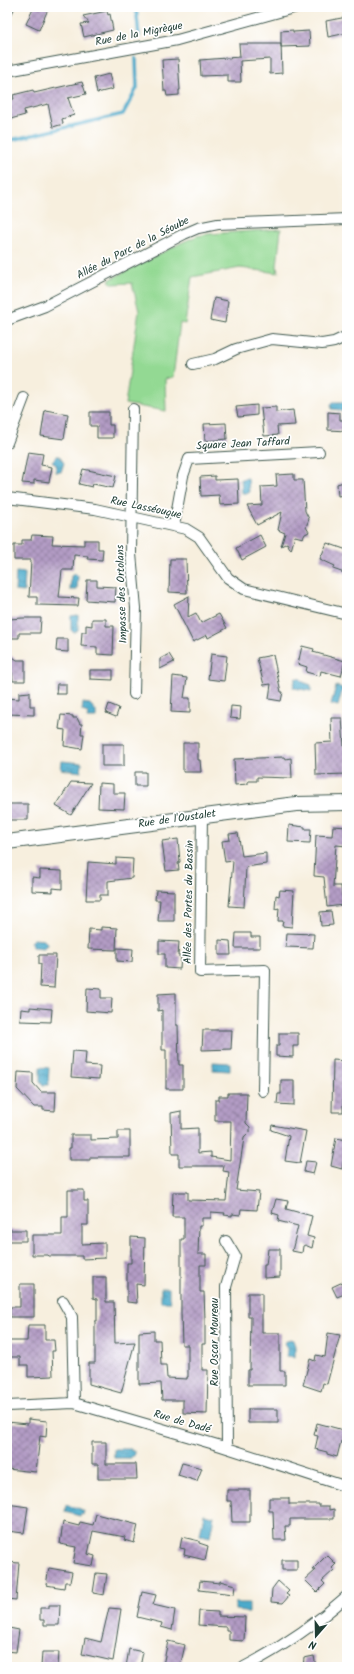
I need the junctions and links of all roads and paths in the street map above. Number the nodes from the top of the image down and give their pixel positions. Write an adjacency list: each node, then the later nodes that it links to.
1 (9, 7): 3 (street)
2 (297, 7): 4 (street, Rue de la Migrèque)
3 (7, 11)
4 (7, 71)
5 (347, 219): 6 (street, Allée du Parc de la Séoube)
6 (7, 320)
7 (347, 336): 8 (street)
8 (193, 364)
9 (24, 398): 11 (street)
10 (133, 409): 14 (street, Impasse des Ortolans)
11 (7, 443)
12 (319, 452): 15 (street, Square Jean Taffard)
13 (7, 498): 14 (street, Rue Lasséougue)
14 (132, 517): 15 (street, Rue Lasséougue); 17 (street, Impasse des Ortolans)
15 (174, 526): 16 (street, Rue Lasséougue)
16 (347, 614)
17 (134, 694)
18 (347, 803): 19 (street, Rue de l'Oustalet)
19 (202, 815): 20 (street, Rue de l'Oustalet); 21 (street, Allée des Portes du Bassin)
20 (7, 842)
21 (263, 1091)
22 (226, 1241): 26 (street, Rue Oscar Moureau)
23 (63, 1301): 24 (street)
24 (74, 1403): 25 (street, Rue de Dadé); 26 (street, Rue de Dadé)
25 (7, 1406)
26 (227, 1448): 27 (street, Rue de Dadé)
27 (347, 1487)
28 (347, 1596): 29 (street)
29 (244, 1667)

